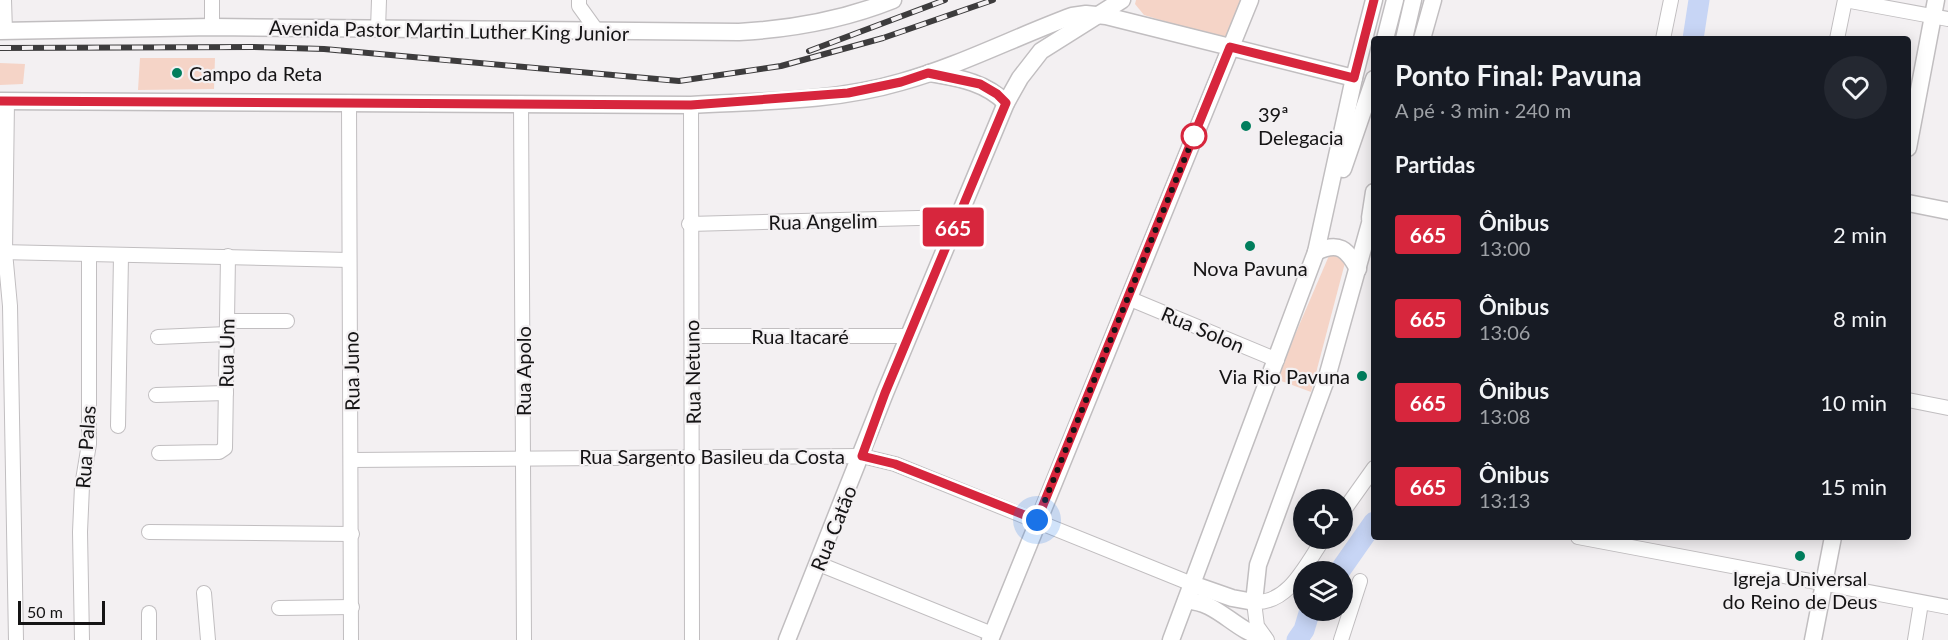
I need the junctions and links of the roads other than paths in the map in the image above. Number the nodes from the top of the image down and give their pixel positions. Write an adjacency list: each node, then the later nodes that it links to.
1 (4, 0): 18 (street)
2 (212, 0): 16 (street)
3 (379, 0): 17 (street)
4 (893, 0): 20 (main road, Avenida Pastor Martin Luther King Junior)
5 (1122, 0): 15 (main road)
6 (1250, 0): 26 (main road)
7 (1374, 0): 28 (main road)
8 (1395, 0): 21 (main road)
9 (1413, 0): 22 (main road)
10 (1433, 0): 23 (main road)
11 (1671, 0): 24 (street)
12 (1845, 0): 14 (street); 25 (street)
13 (579, 3): 19 (street); 20 (street)
14 (1939, 12): 35 (main road)
15 (1098, 15): 26 (main road); 27 (main road); 33 (main road, Rua Catão)
16 (212, 27): 17 (main road, Avenida Pastor Martin Luther King Junior); 18 (main road, Avenida Pastor Martin Luther King Junior)
17 (378, 29): 19 (main road, Avenida Pastor Martin Luther King Junior)
18 (2, 31)
19 (572, 31): 20 (main road, Avenida Pastor Martin Luther King Junior)
20 (597, 31)
21 (1386, 36)
22 (1405, 36)
23 (1423, 36)
24 (1664, 36)
25 (1838, 36)
26 (1230, 47): 28 (main road); 49 (main road)
27 (928, 73): 33 (main road); 34 (main road)
28 (1354, 78): 39 (main road)
29 (1371, 87): 39 (main road)
30 (3, 101): 31 (main road); 42 (street)
31 (349, 102): 32 (main road); 47 (street, Rua Juno)
32 (521, 103): 34 (main road); 64 (street, Rua Apolo)
33 (1006, 103): 38 (main road, Rua Catão)
34 (691, 105): 41 (street, Rua Netuno)
35 (1911, 135)
36 (1911, 204): 37 (main road)
37 (1948, 211)
38 (957, 218): 41 (street, Rua Angelim); 53 (main road, Rua Catão)
39 (1324, 218): 43 (main road)
40 (1371, 221): 48 (main road)
41 (689, 224): 52 (street, Rua Netuno)
42 (2, 252): 44 (street); 89 (street)
43 (1316, 252): 48 (main road); 55 (main road)
44 (89, 255): 45 (street); 90 (street, Rua Palas)
45 (122, 256): 46 (street); 60 (street)
46 (228, 256): 47 (street); 51 (street, Rua Um)
47 (349, 260): 65 (street, Rua Juno)
48 (1358, 269): 81 (main road)
49 (1128, 298): 55 (street, Rua Solon); 68 (main road)
50 (287, 321): 51 (street)
51 (227, 327): 54 (street); 56 (street, Rua Um)
52 (692, 336): 53 (street, Rua Itacaré); 62 (street, Rua Netuno)
53 (909, 336): 63 (main road, Rua Catão)
54 (158, 337)
55 (1277, 360): 77 (main road)
56 (226, 393): 57 (street); 61 (street, Rua Um)
57 (156, 395)
58 (1911, 401): 59 (street)
59 (1948, 408)
60 (118, 426)
61 (159, 453)
62 (693, 456): 63 (street, Rua Sargento Basileu da Costa); 64 (street, Rua Sargento Basileu da Costa); 95 (street, Rua Netuno)
63 (862, 456): 68 (street, Rua Sargento Basileu da Costa); 75 (main road, Rua Catão)
64 (524, 457): 65 (street, Rua Sargento Basileu da Costa); 94 (street, Rua Apolo)
65 (352, 460): 70 (street, Rua Juno)
66 (1371, 472): 67 (street)
67 (1353, 498)
68 (1037, 520): 77 (street, Rua Sargento Basileu da Costa); 87 (main road)
69 (149, 532): 70 (street)
70 (352, 534): 83 (street, Rua Juno)
71 (1613, 540): 73 (street)
72 (1832, 540): 78 (main road)
73 (1648, 543): 78 (street)
74 (1316, 549): 81 (street)
75 (819, 564): 87 (street); 96 (main road, Rua Catão)
76 (1360, 581): 98 (street)
77 (1192, 584): 80 (main road); 81 (main road)
78 (1823, 585): 82 (street); 99 (main road)
79 (204, 592): 92 (street)
80 (1186, 601): 88 (main road); 97 (main road)
81 (1254, 602): 88 (street)
82 (1922, 603): 84 (street); 100 (street)
83 (352, 607): 85 (street); 93 (street, Rua Juno)
84 (1948, 607)
85 (279, 608)
86 (148, 613): 91 (street)
87 (991, 637)
88 (1265, 638)
89 (16, 640)
90 (82, 640)
91 (149, 640)
92 (208, 640)
93 (351, 640)
94 (524, 640)
95 (692, 640)
96 (787, 640)
97 (1171, 640)
98 (1341, 640)
99 (1813, 640)
100 (1915, 640)

